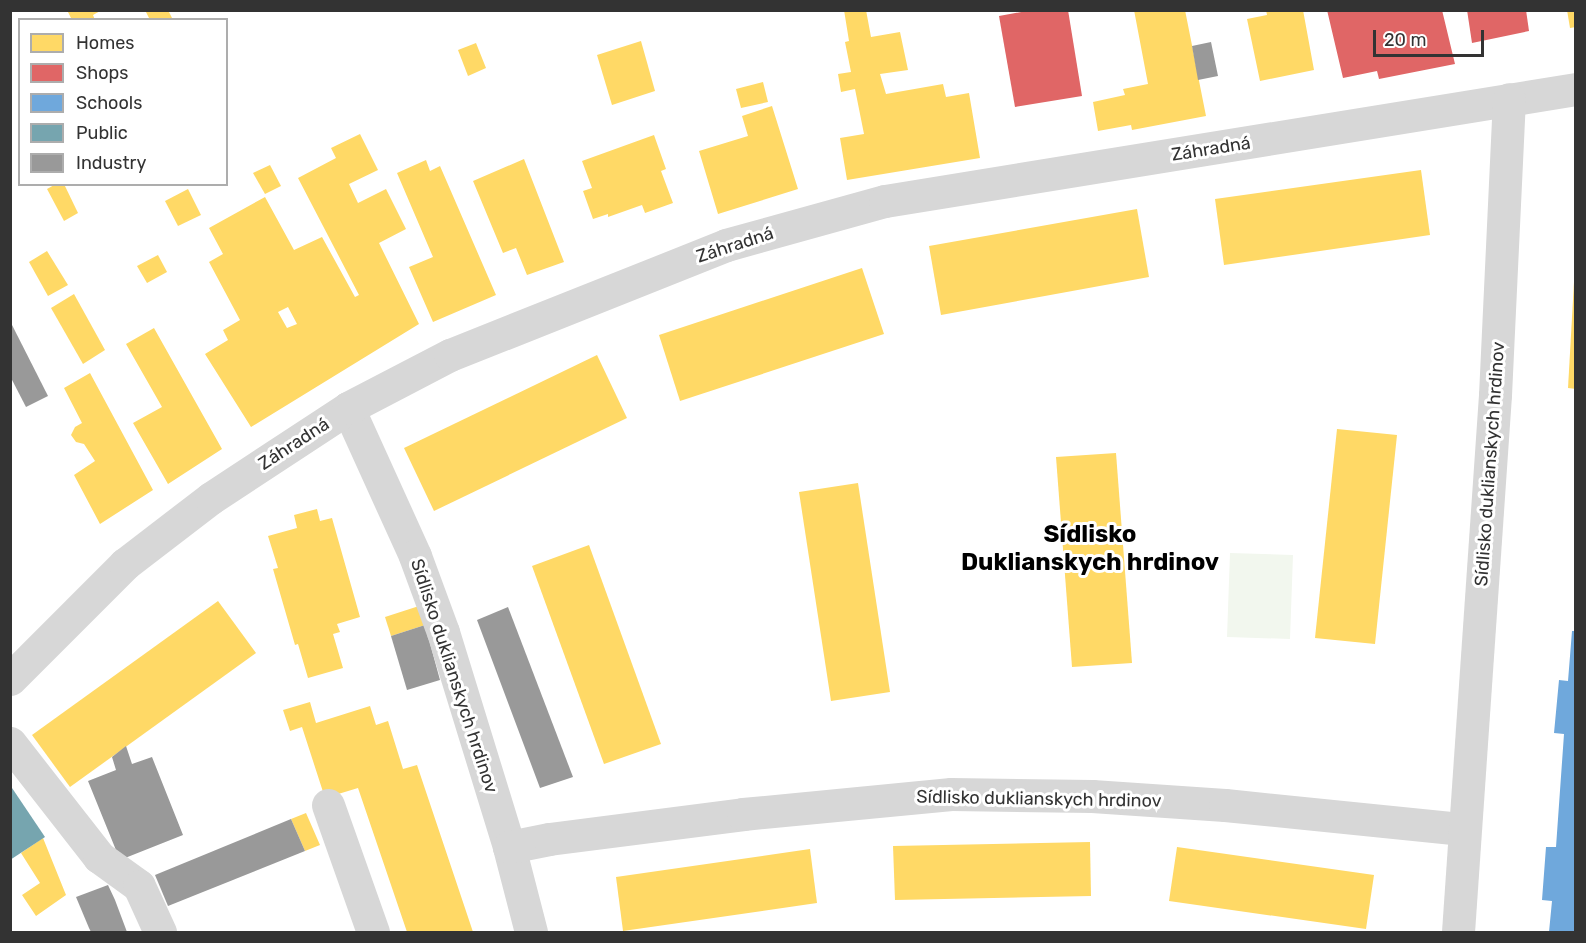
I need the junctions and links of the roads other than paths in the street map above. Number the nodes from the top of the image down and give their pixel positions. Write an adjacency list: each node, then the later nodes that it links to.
1 (1575, 89): 2 (street, Záhradná)
2 (1509, 99): 3 (street, Záhradná); 7 (street, Sídlisko duklianskych hrdinov)
3 (348, 408): 4 (street, Záhradná); 8 (street, Sídlisko duklianskych hrdinov)
4 (10, 680)
5 (10, 743): 9 (street)
6 (328, 805): 10 (street)
7 (1463, 830): 8 (street, Sídlisko duklianskych hrdinov); 12 (street, Sídlisko duklianskych hrdinov)
8 (509, 847): 11 (street, Sídlisko duklianskych hrdinov)
9 (160, 933)
10 (373, 933)
11 (531, 933)
12 (1458, 933)

